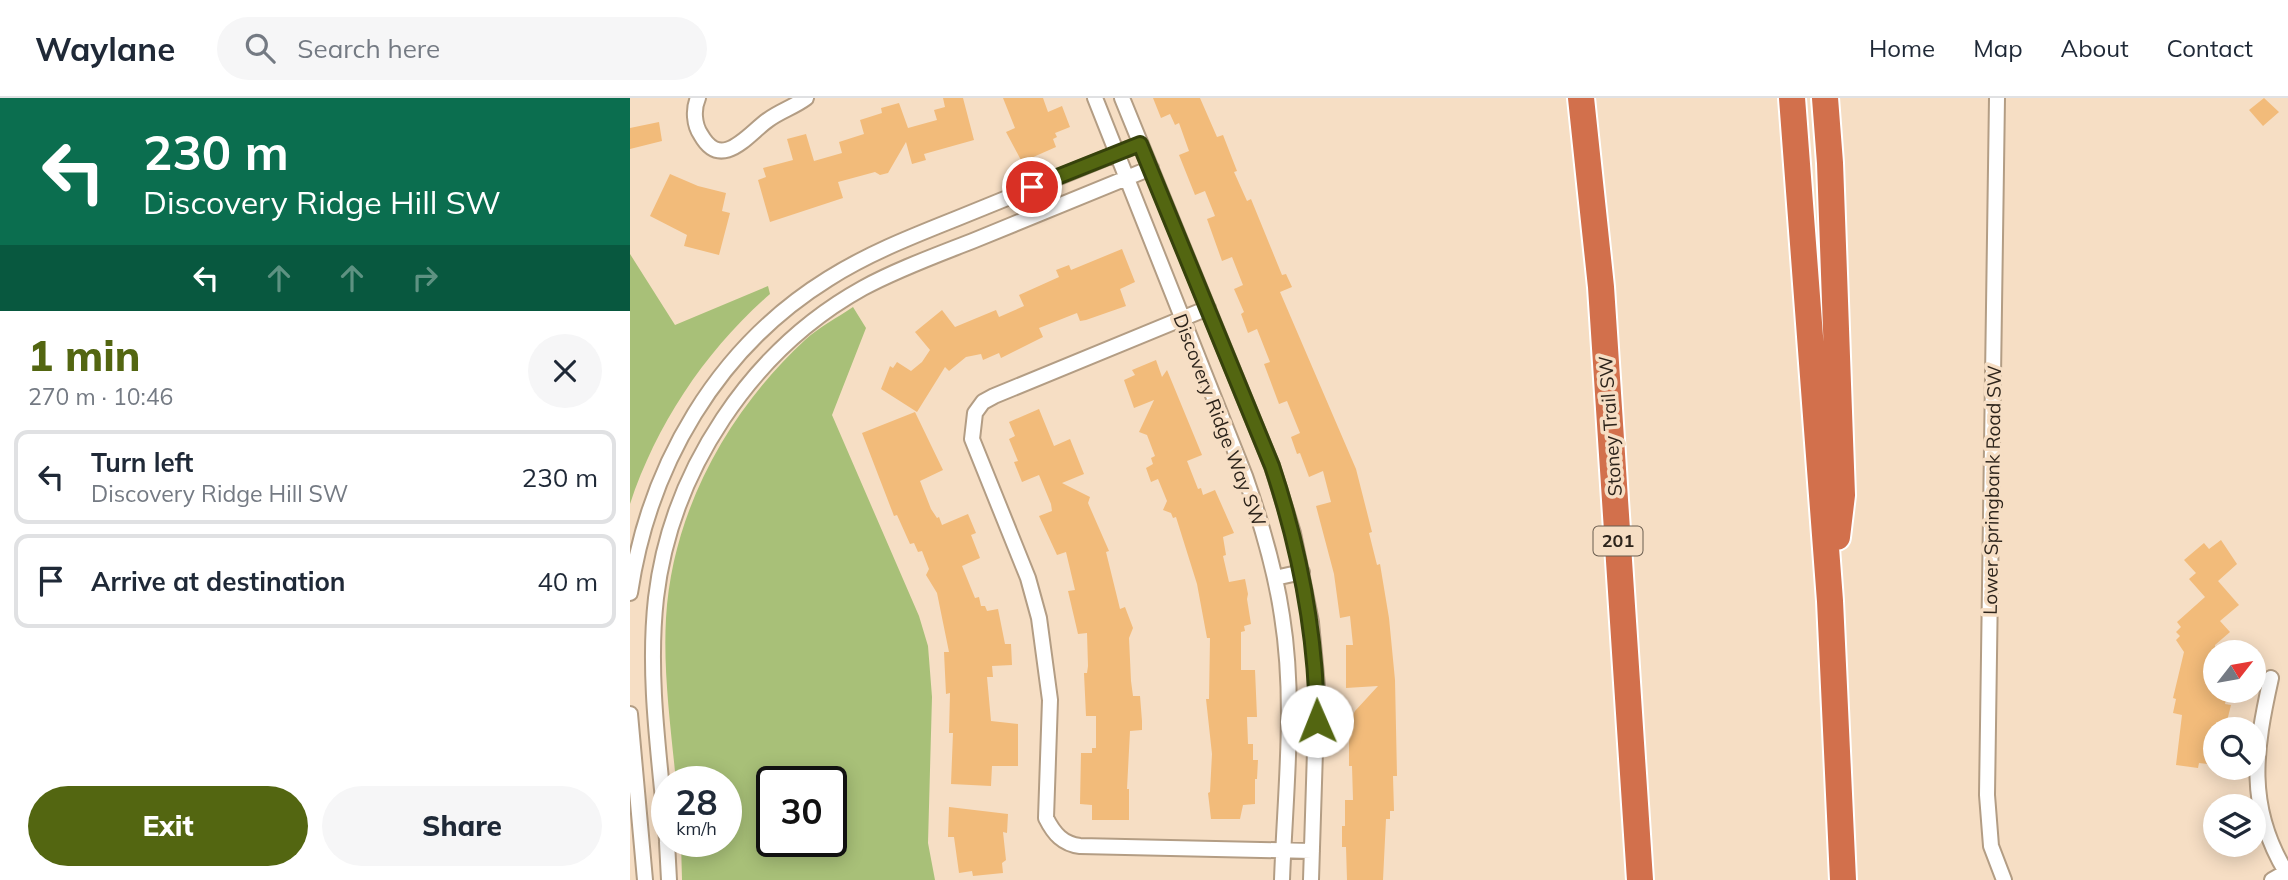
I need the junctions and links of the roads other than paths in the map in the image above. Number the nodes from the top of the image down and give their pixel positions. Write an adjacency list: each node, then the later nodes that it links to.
1 (698, 98): 2 (street)
2 (807, 98)
3 (1095, 98): 11 (street, Discovery Ridge Way SW)
4 (1122, 98): 10 (street, Discovery Ridge Way SW)
5 (1564, 98): 14 (highway)
6 (1581, 98): 14 (highway, Stoney Trail SW / 201)
7 (1792, 98): 20 (highway)
8 (1825, 98): 20 (highway)
9 (1997, 98): 35 (street, Lower Springbank Road SW)
10 (1140, 144): 11 (street); 12 (street, Discovery Ridge Way SW)
11 (1115, 154): 13 (street, Discovery Ridge Way SW); 19 (street)
12 (1151, 169): 13 (street); 15 (street, Discovery Ridge Way SW)
13 (1125, 179): 16 (street, Discovery Ridge Way SW); 22 (street)
14 (1593, 202): 33 (highway, Stoney Trail SW / 201)
15 (1208, 308): 16 (street); 17 (street, Discovery Ridge Way SW)
16 (1181, 319): 18 (street, Discovery Ridge Way SW); 25 (street)
17 (1303, 572): 18 (street); 26 (street, Discovery Ridge Way SW)
18 (1275, 578): 25 (street, Discovery Ridge Way SW)
19 (630, 593)
20 (1830, 601): 34 (highway)
21 (2271, 678): 28 (street)
22 (657, 708): 23 (street); 24 (street)
23 (630, 712): 29 (street)
24 (661, 766)
25 (1283, 850): 26 (street); 31 (street, Discovery Ridge Way SW)
26 (1312, 851): 32 (street, Discovery Ridge Way SW)
27 (668, 857): 30 (street)
28 (2284, 875)
29 (645, 880)
30 (669, 880)
31 (1282, 880)
32 (1311, 880)
33 (1640, 880)
34 (1843, 880)
35 (2004, 880)

